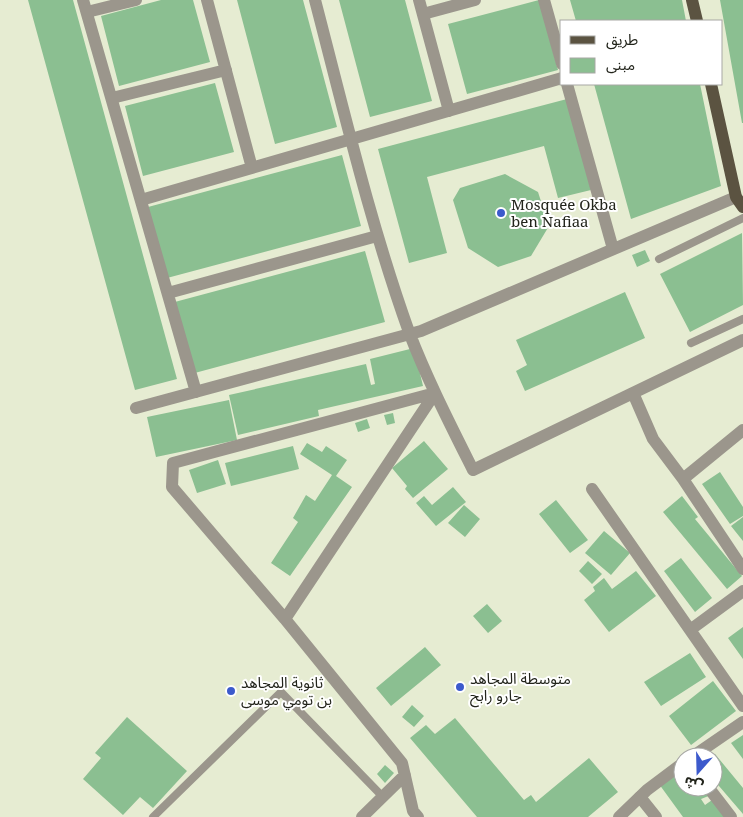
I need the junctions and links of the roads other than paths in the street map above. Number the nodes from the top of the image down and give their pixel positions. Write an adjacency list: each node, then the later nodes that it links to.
1 (136, 0): 8 (street)
2 (207, 0): 12 (street)
3 (315, 0): 18 (street)
4 (419, 0): 9 (street)
5 (475, 0): 9 (street)
6 (544, 0): 11 (street)
7 (692, 0): 10 (main road)
8 (85, 6): 16 (street)
9 (423, 14): 17 (street)
10 (697, 20)
11 (560, 57)
12 (226, 70): 16 (street); 19 (street)
13 (560, 79): 17 (street)
14 (567, 85): 24 (street)
15 (711, 85): 21 (main road)
16 (112, 98): 20 (street)
17 (450, 111): 18 (street)
18 (351, 138): 19 (street); 23 (street)
19 (252, 168): 20 (street)
20 (141, 200): 26 (street)
21 (740, 202): 24 (street)
22 (743, 218): 25 (lane)
23 (377, 236): 26 (street); 28 (street)
24 (613, 249): 28 (street)
25 (659, 259)
26 (168, 293): 31 (street)
27 (743, 319): 30 (lane)
28 (410, 334): 31 (street); 32 (street)
29 (743, 340): 33 (street)
30 (691, 343)
31 (196, 392): 34 (street)
32 (435, 393): 33 (street); 40 (street); 40 (street)
33 (633, 393): 36 (street)
34 (136, 408)
35 (743, 430): 36 (street)
36 (684, 479): 38 (street)
37 (592, 489): 41 (street)
38 (743, 569)
39 (743, 591): 41 (street)
40 (285, 619): 46 (street)
41 (690, 630): 42 (street)
42 (743, 706)
43 (743, 722): 44 (street)
44 (707, 747)
45 (673, 772): 48 (street)
46 (405, 776): 47 (street); 52 (street)
47 (383, 797): 50 (lane); 51 (street)
48 (640, 797): 53 (street); 54 (street)
49 (716, 797): 55 (street)
50 (153, 817)
51 (362, 817)
52 (418, 817)
53 (619, 817)
54 (656, 817)
55 (731, 817)

